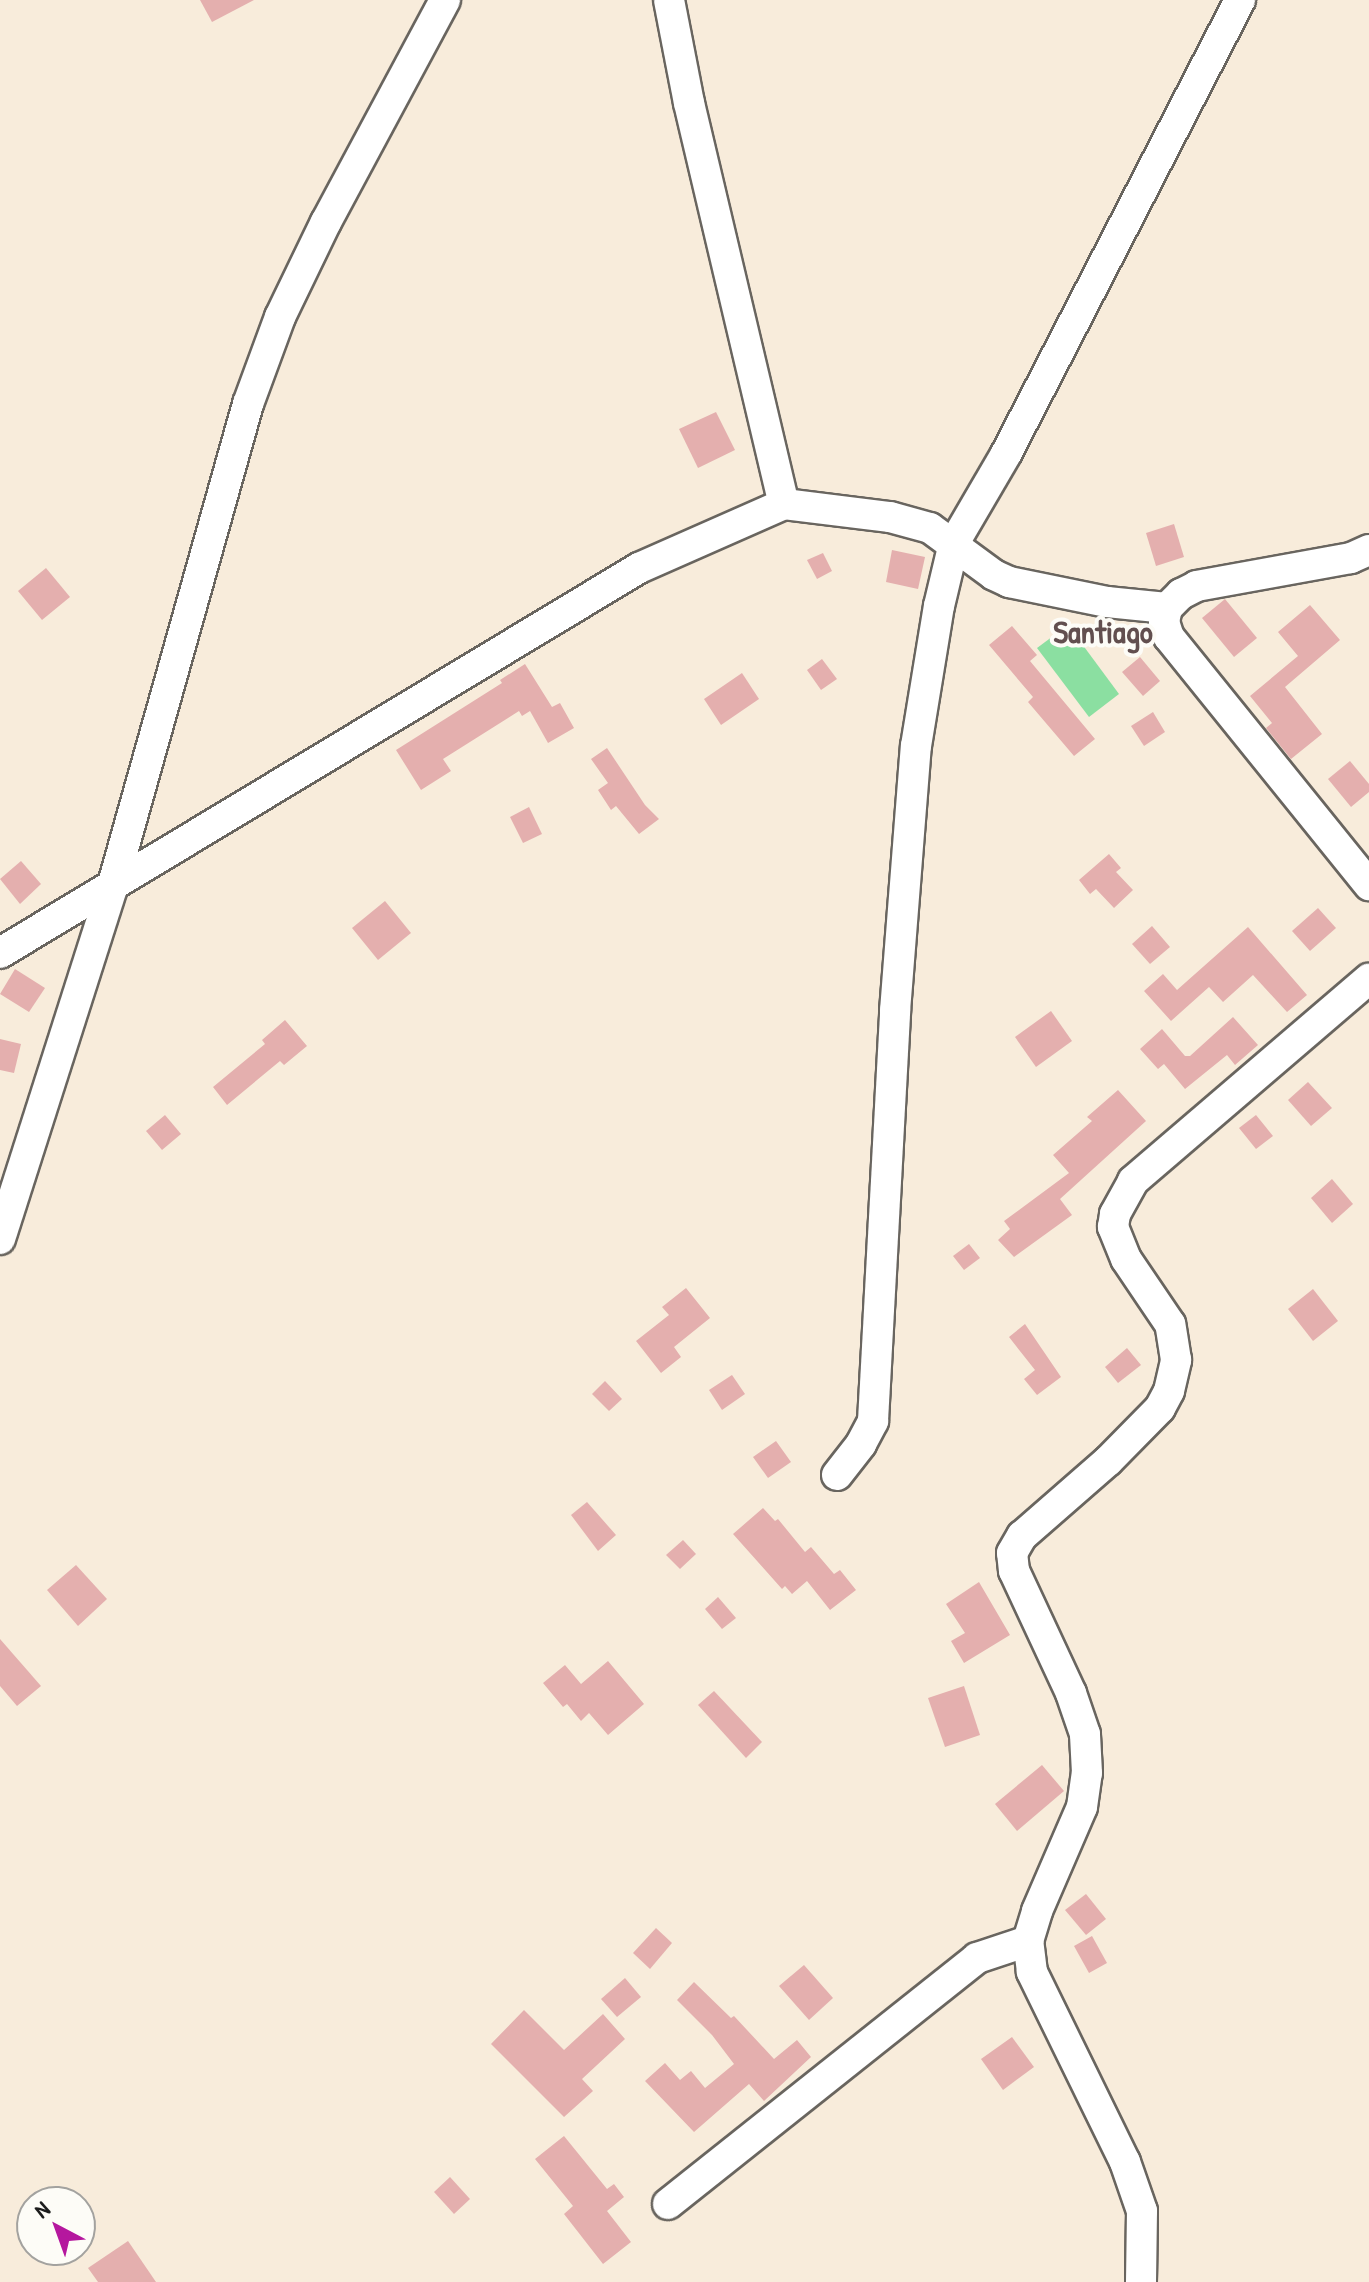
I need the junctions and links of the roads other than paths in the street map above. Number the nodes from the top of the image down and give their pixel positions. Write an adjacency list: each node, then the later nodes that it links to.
1 (445, 0): 9 (street)
2 (669, 0): 4 (street)
3 (1240, 0): 5 (street)
4 (784, 504): 5 (street); 9 (street)
5 (954, 543): 7 (street); 13 (street)
6 (1369, 550): 7 (street)
7 (1167, 608): 8 (street)
8 (1369, 885)
9 (112, 888): 10 (street); 12 (street)
10 (0, 953)
11 (1369, 979): 14 (street)
12 (0, 1239)
13 (837, 1475)
14 (1028, 1941): 15 (street); 16 (street)
15 (668, 2204)
16 (1141, 2282)

